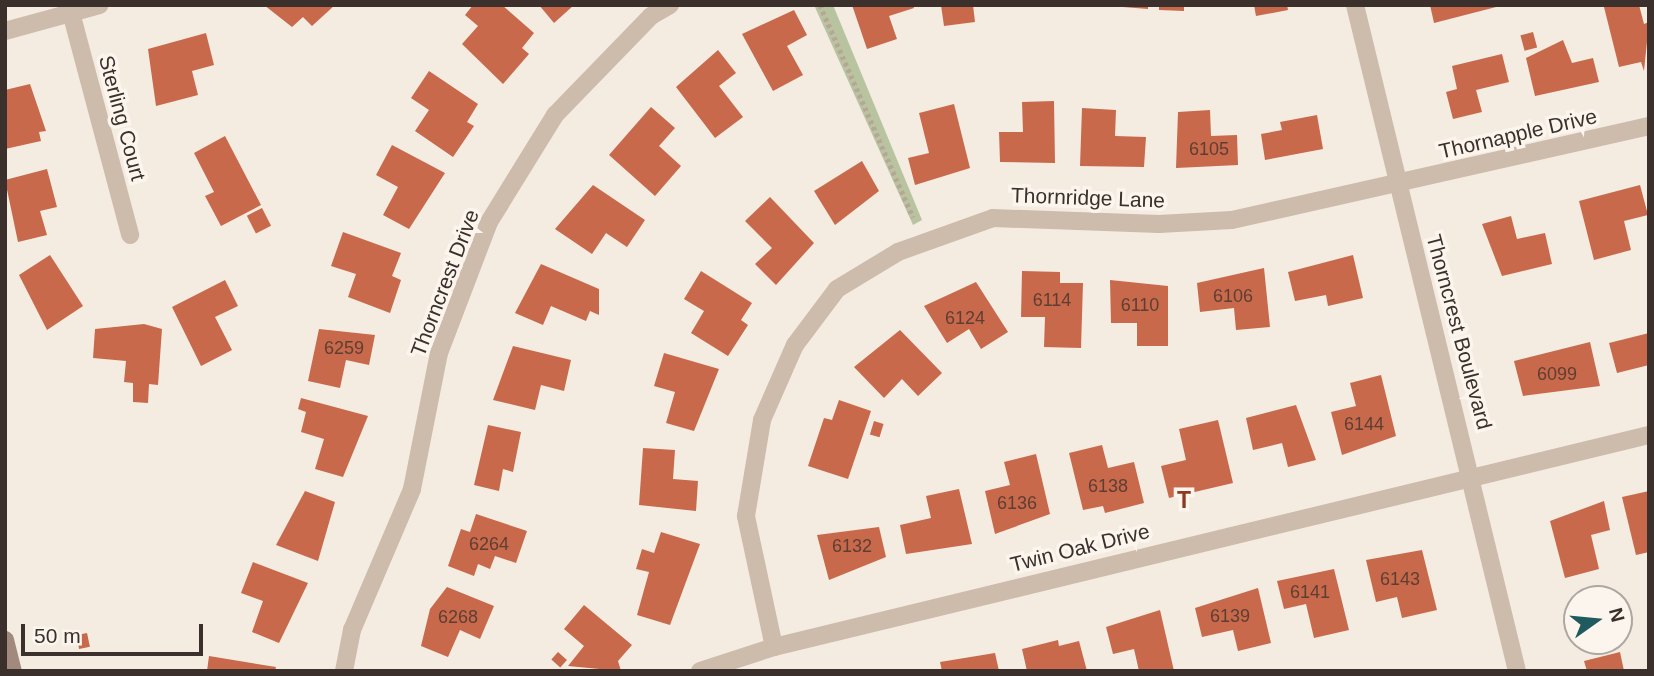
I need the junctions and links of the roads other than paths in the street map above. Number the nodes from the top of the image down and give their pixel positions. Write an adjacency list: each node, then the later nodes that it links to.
1 (100, 5): 4 (street)
2 (670, 5): 14 (street, Thorncrest Drive)
3 (1354, 5): 7 (street, Thorncrest Boulevard)
4 (70, 9): 5 (street); 8 (street, Sterling Court)
5 (5, 31)
6 (1649, 126): 7 (street, Thornapple Drive)
7 (1398, 186): 10 (street, Thorncrest Boulevard); 12 (street, Thornridge Lane)
8 (130, 235)
9 (1649, 435): 10 (street)
10 (1472, 475): 12 (street, Twin Oak Drive); 16 (street, Thorncrest Boulevard)
11 (5, 640): 13 (street)
12 (774, 647): 15 (street, Twin Oak Drive)
13 (13, 671)
14 (344, 671)
15 (701, 671)
16 (1517, 671)

